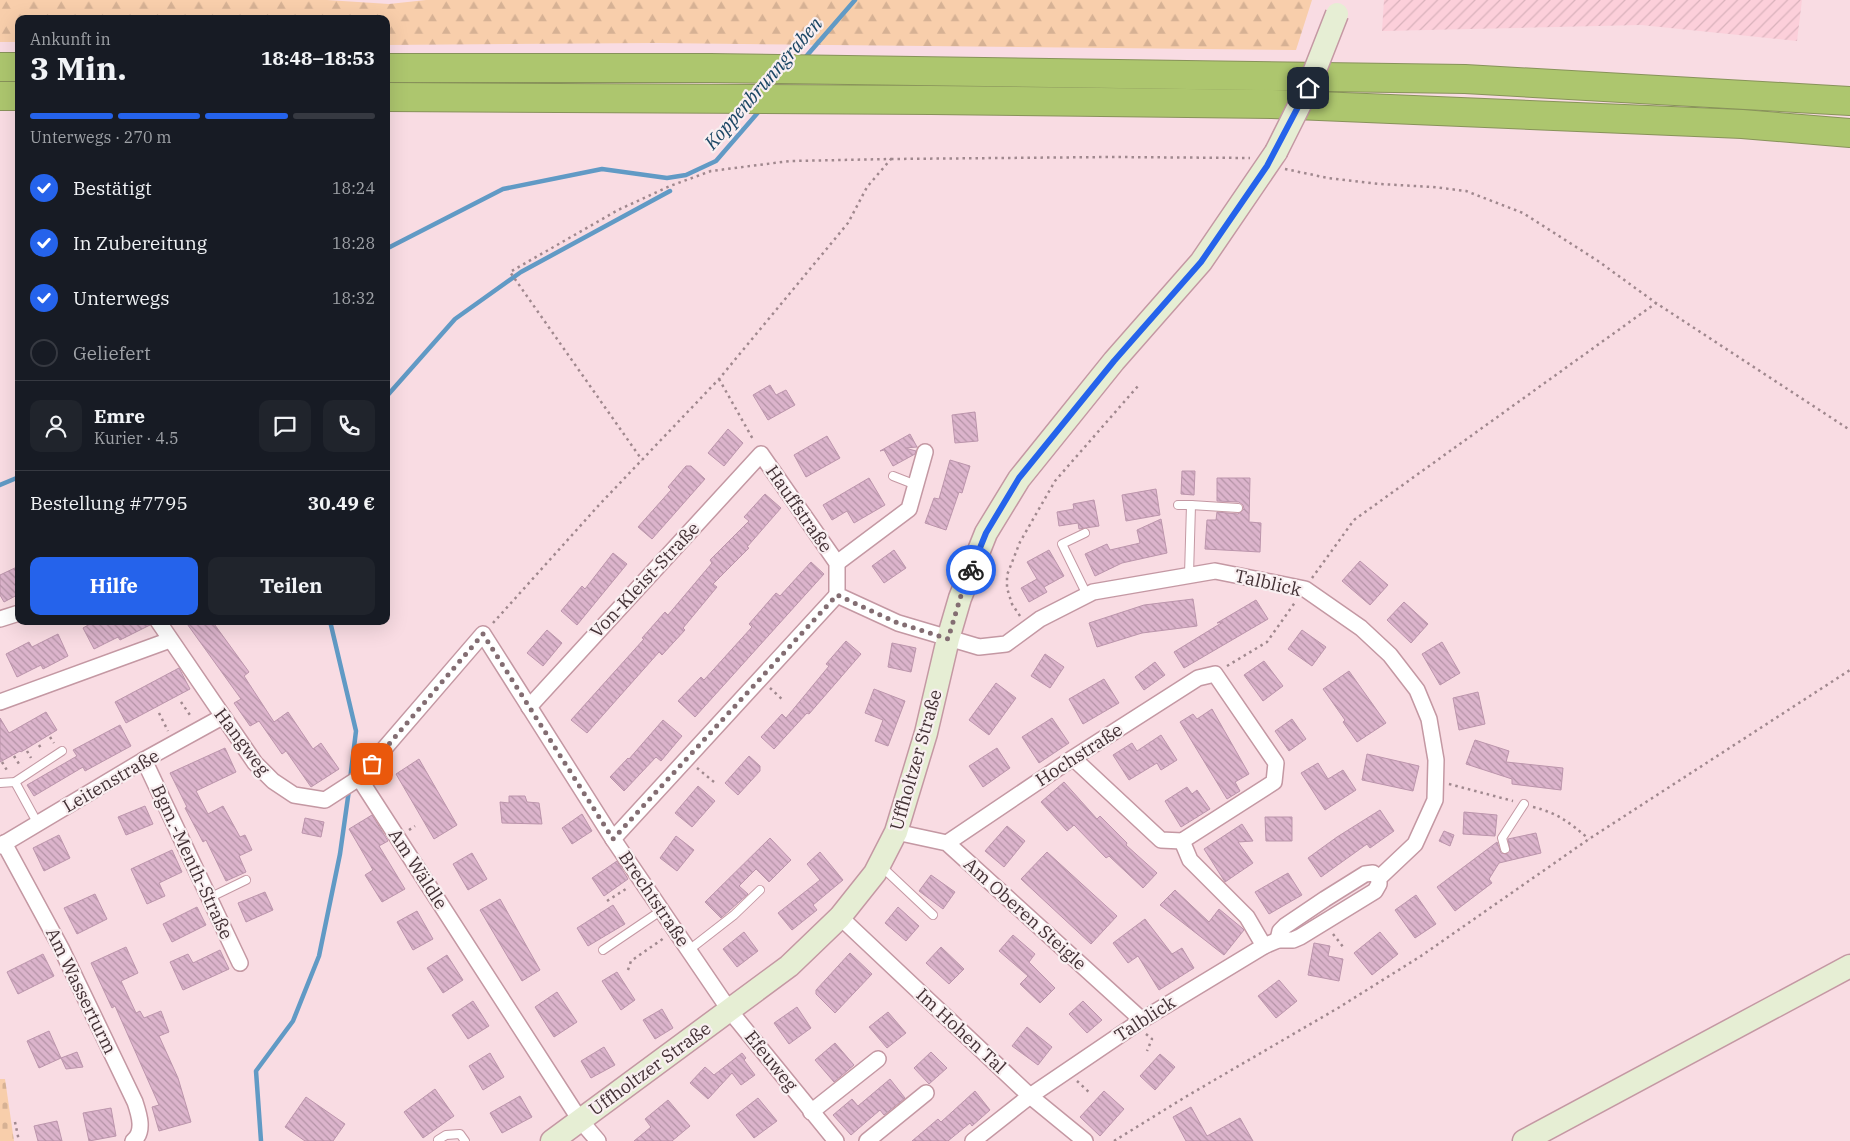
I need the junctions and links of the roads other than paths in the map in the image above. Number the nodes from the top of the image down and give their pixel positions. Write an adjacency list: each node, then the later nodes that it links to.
1 (1339, 7): 25 (street, Uffholtzer Straße, bridge)
2 (0, 67): 3 (highway)
3 (15, 68)
4 (390, 68): 8 (highway)
5 (0, 96): 6 (highway)
6 (15, 96)
7 (390, 97): 9 (highway)
8 (1850, 101)
9 (1850, 133)
10 (925, 452): 13 (street)
11 (762, 454): 18 (street, Hauffstraße); 28 (street, Von-Kleist-Straße)
12 (892, 476): 13 (lane)
13 (916, 486): 18 (street)
14 (1178, 505): 15 (lane)
15 (1191, 505): 16 (lane); 19 (lane)
16 (1238, 508)
17 (1085, 533): 21 (lane)
18 (837, 563): 20 (street, Hauffstraße)
19 (1189, 575): 21 (street, Talblick); 45 (street, Talblick)
20 (837, 595): 25 (street); 39 (street)
21 (1087, 595): 25 (street, Talblick)
22 (15, 613): 23 (street)
23 (0, 619)
24 (161, 625): 26 (street, Hangweg)
25 (948, 639): 38 (street, Uffholtzer Straße)
26 (170, 640): 27 (street); 29 (street, Hangweg)
27 (0, 702)
28 (529, 707): 33 (street, Brechtstraße); 39 (street, Brechtstraße)
29 (222, 717): 32 (street, Leitenstraße); 33 (street, Hangweg)
30 (62, 750): 34 (lane)
31 (1073, 758): 40 (street); 40 (street, Hochstraße); 41 (street, Hochstraße)
32 (144, 760): 37 (street, Leitenstraße); 48 (street, Bgm.-Menth-Straße)
33 (359, 778): 64 (street, Am Wäldle)
34 (14, 782): 35 (lane); 37 (lane)
35 (0, 784)
36 (1524, 804): 43 (lane)
37 (38, 824): 42 (street, Leitenstraße)
38 (896, 832): 41 (street); 44 (street, Uffholtzer Straße)
39 (613, 839): 49 (street, Brechtstraße)
40 (1182, 841): 53 (street)
41 (947, 843): 59 (street, Am Oberen Steigle)
42 (2, 845): 66 (street, Am Wasserturm)
43 (1505, 849)
44 (879, 864): 50 (lane); 51 (street, Uffholtzer Straße)
45 (1379, 878): 52 (street, Talblick); 52 (street, Talblick)
46 (246, 880): 48 (lane)
47 (760, 890): 55 (lane)
48 (209, 898): 56 (street, Bgm.-Menth-Straße)
49 (662, 910): 54 (lane); 55 (street, Brechtstraße)
50 (933, 915)
51 (840, 917): 58 (street, Uffholtzer Straße); 62 (street, Im Hohen Tal)
52 (1278, 940): 53 (street, Talblick)
53 (1264, 946): 59 (street, Talblick)
54 (603, 950)
55 (689, 950): 58 (street, Brechtstraße)
56 (240, 963)
57 (1850, 966): 74 (street)
58 (730, 1011): 63 (street, Efeuweg); 64 (street, Uffholtzer Straße)
59 (1142, 1020): 62 (street, Talblick)
60 (878, 1059): 63 (street)
61 (926, 1093): 71 (street)
62 (1030, 1096): 72 (street, Talblick); 73 (street, Im Hohen Tal)
63 (811, 1112): 70 (street, Efeuweg)
64 (580, 1120): 68 (street, Uffholtzer Straße); 69 (street, Am Wäldle)
65 (438, 1140): 67 (lane)
66 (133, 1141)
67 (464, 1141)
68 (552, 1141)
69 (598, 1141)
70 (836, 1141)
71 (867, 1141)
72 (973, 1141)
73 (1085, 1141)
74 (1524, 1141)

